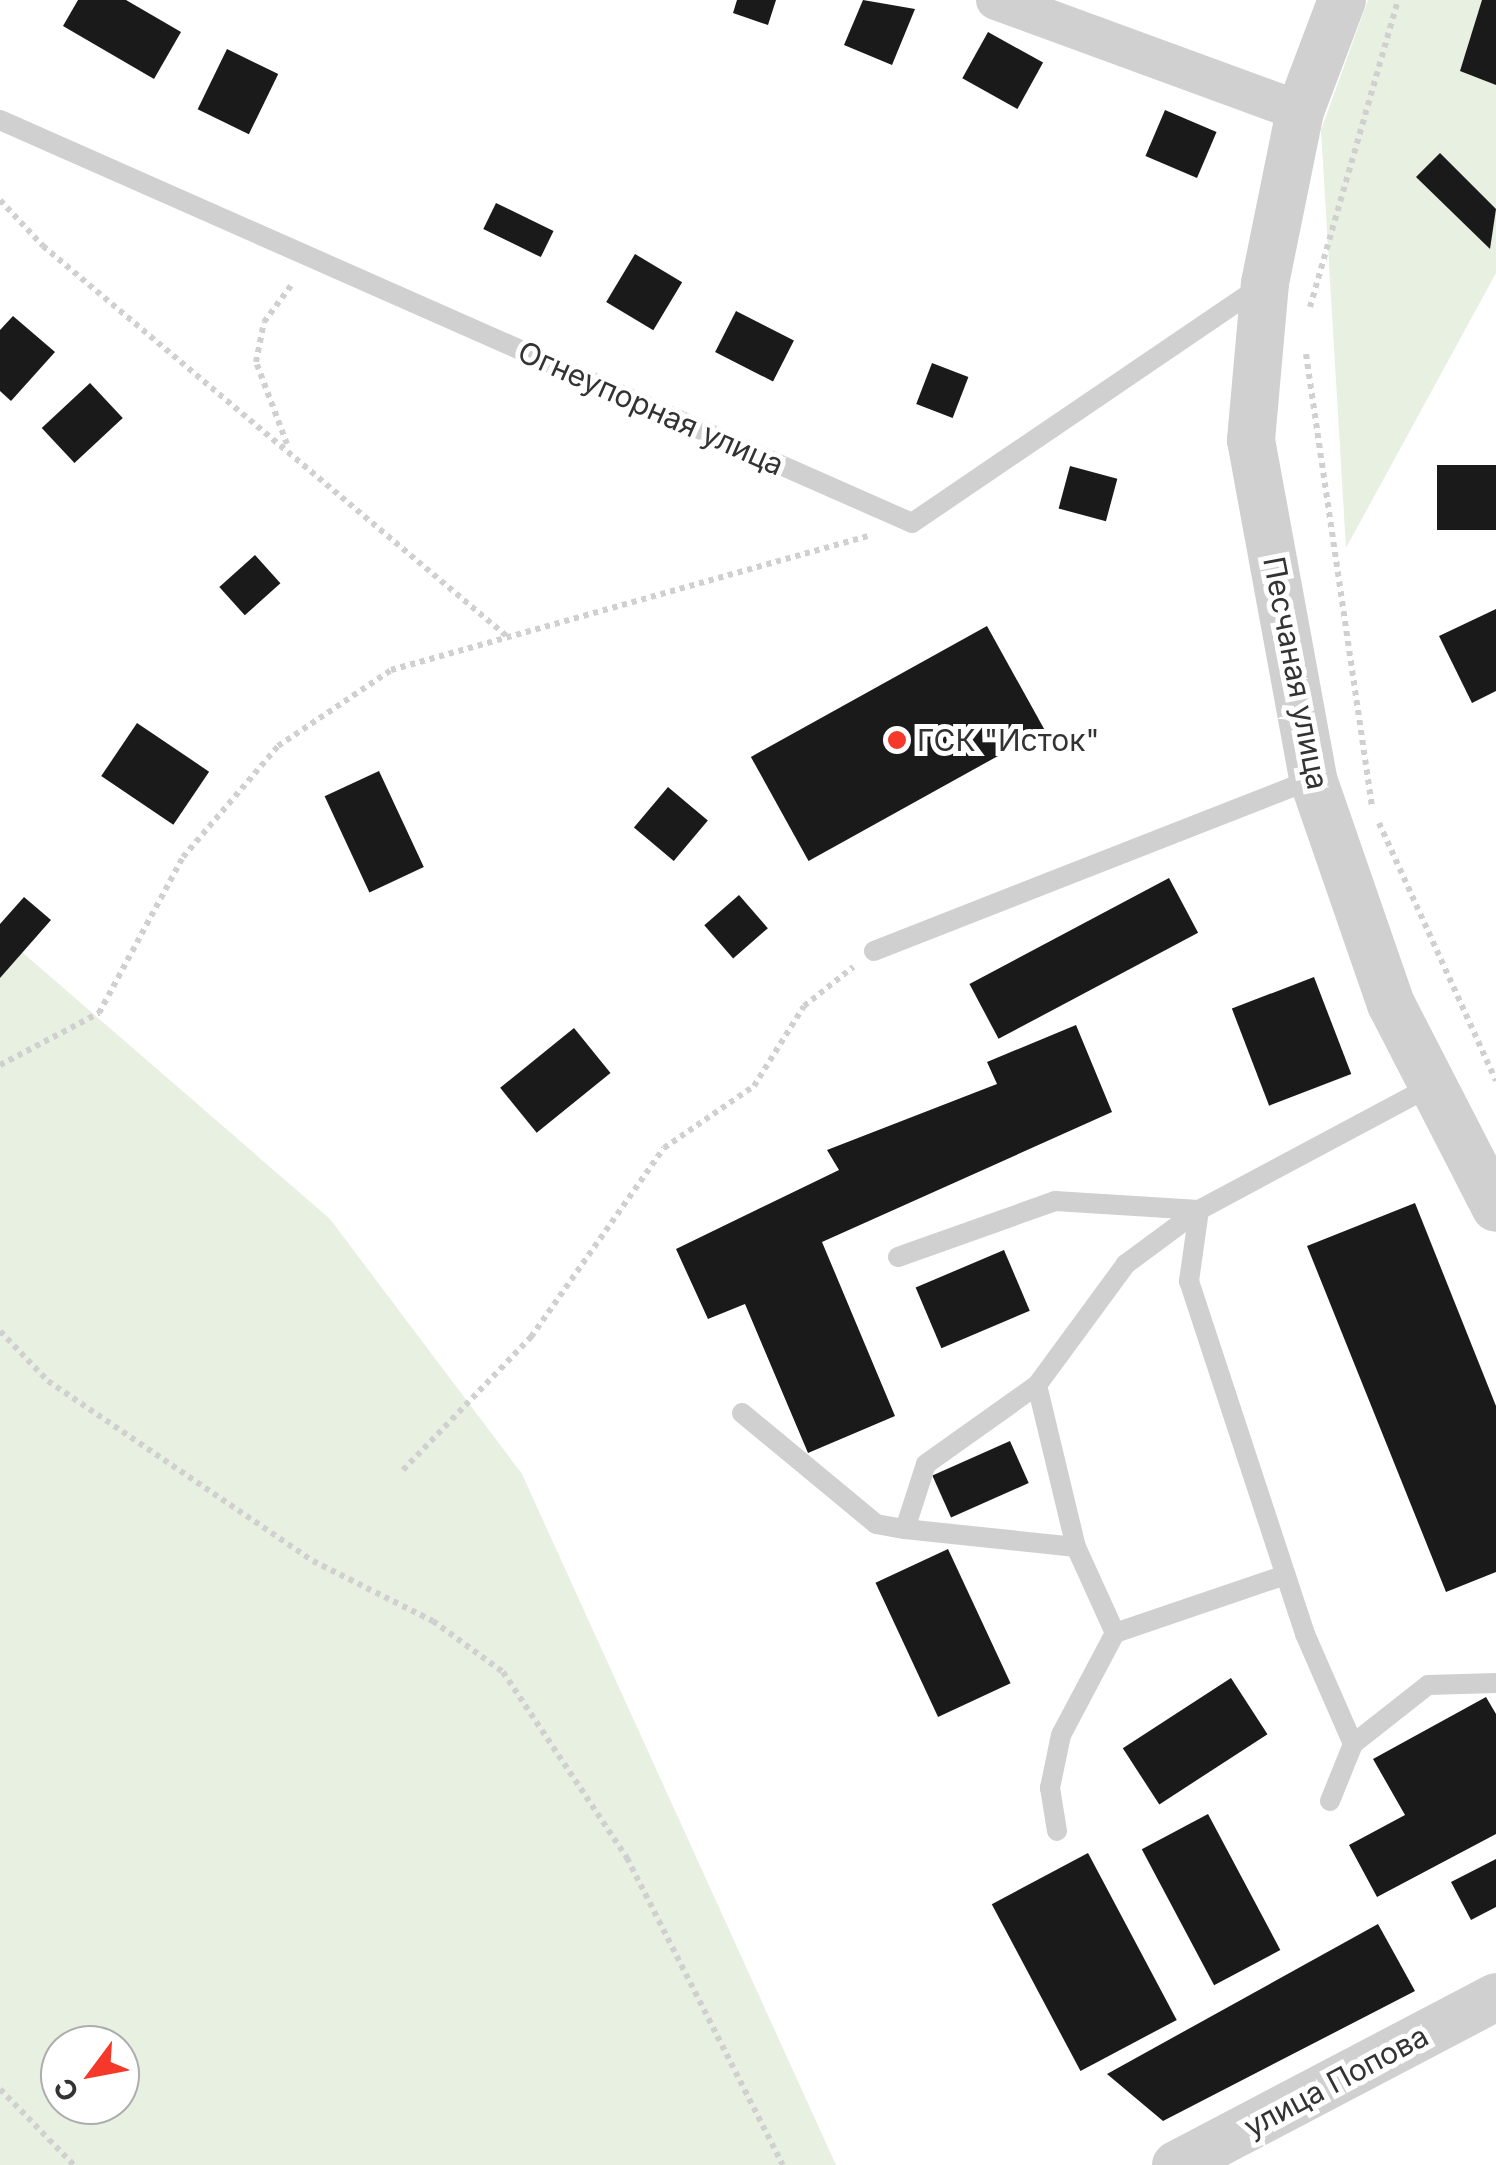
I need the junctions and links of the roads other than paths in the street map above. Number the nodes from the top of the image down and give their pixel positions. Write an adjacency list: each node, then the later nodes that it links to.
1 (996, 0): 3 (street)
2 (1342, 0): 3 (street, Песчаная улица)
3 (1300, 111): 5 (street, Песчаная улица)
4 (0, 120): 5 (lane, Огнеупорная улица)
5 (1265, 283): 6 (street, Песчаная улица)
6 (1313, 779): 7 (lane); 8 (street, Песчаная улица)
7 (874, 951)
8 (1433, 1085): 9 (street, Песчаная улица); 10 (lane)
9 (1496, 1208)
10 (1199, 1210): 11 (lane); 12 (lane); 16 (lane)
11 (898, 1257)
12 (1037, 1385): 14 (lane); 15 (lane)
13 (742, 1413): 14 (lane)
14 (905, 1530): 15 (lane)
15 (1076, 1548): 17 (lane)
16 (1285, 1575): 17 (lane); 19 (lane)
17 (1115, 1633): 21 (lane)
18 (1496, 1683): 19 (lane)
19 (1353, 1744): 20 (lane)
20 (1330, 1802)
21 (1057, 1831)
22 (1496, 1997): 23 (street, улица Попова)
23 (1176, 2165)

